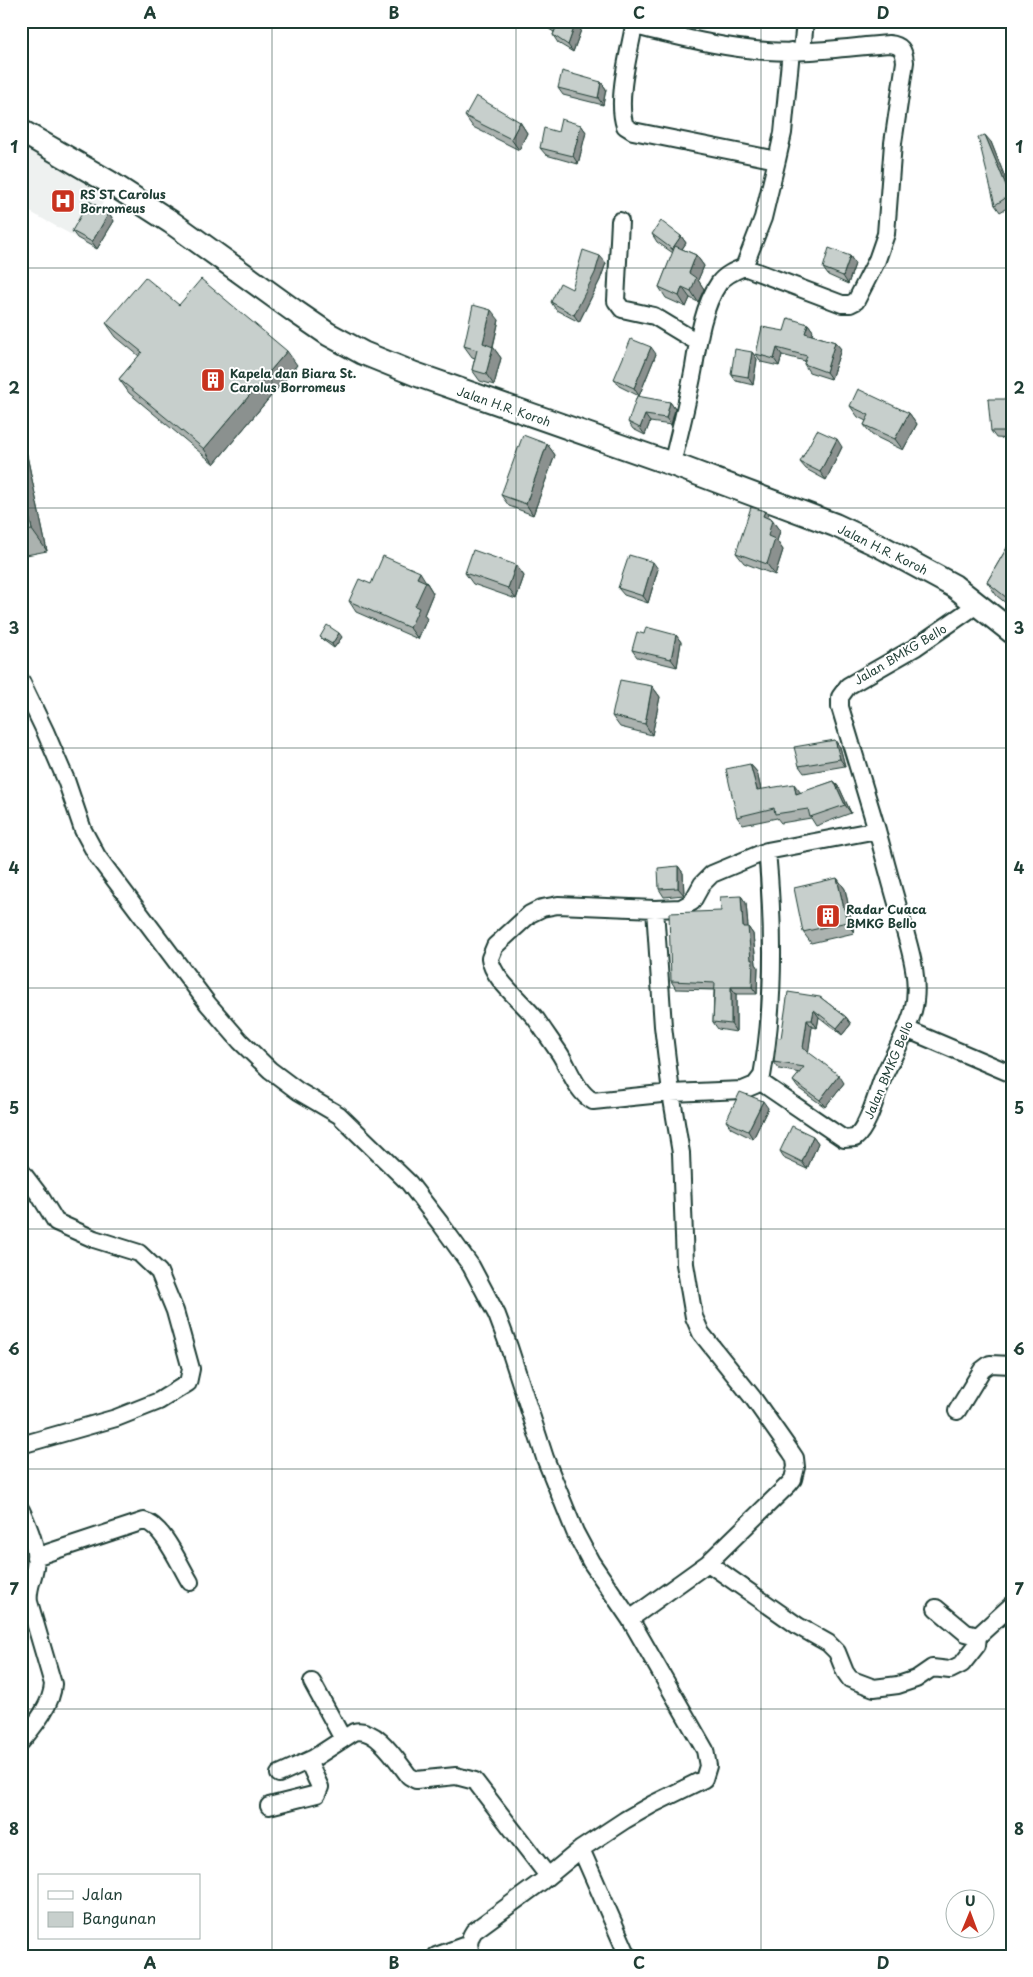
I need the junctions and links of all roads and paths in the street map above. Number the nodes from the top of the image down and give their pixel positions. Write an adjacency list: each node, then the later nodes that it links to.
1 (806, 21): 3 (street)
2 (635, 24): 3 (street); 5 (street)
3 (796, 51): 5 (street); 7 (street)
4 (21, 131): 9 (main road, Jalan H.R. Koroh)
5 (777, 160): 7 (street)
6 (620, 221): 8 (street)
7 (744, 267): 8 (street)
8 (697, 342): 9 (street)
9 (672, 464): 10 (main road, Jalan H.R. Koroh)
10 (978, 604): 11 (main road, Jalan H.R. Koroh); 13 (street, Jalan BMKG Bello)
11 (1012, 632)
12 (21, 682): 30 (street)
13 (877, 830): 14 (street); 16 (street, Jalan BMKG Bello)
14 (767, 851): 15 (street); 18 (street)
15 (655, 909): 19 (street); 19 (street)
16 (906, 1029): 17 (street); 18 (street, Jalan BMKG Bello)
17 (1012, 1074)
18 (759, 1081): 19 (street)
19 (671, 1093): 26 (street)
20 (21, 1171): 23 (street)
21 (1012, 1365): 22 (street)
22 (956, 1411)
23 (21, 1445)
24 (21, 1510): 25 (street)
25 (35, 1556): 27 (street); 34 (street)
26 (708, 1564): 30 (street); 31 (street)
27 (190, 1582)
28 (1012, 1606): 31 (street)
29 (936, 1608): 31 (street)
30 (630, 1619): 38 (street)
31 (978, 1636)
32 (312, 1682): 33 (street)
33 (343, 1739): 35 (street); 39 (street)
34 (21, 1742)
35 (308, 1761): 36 (street); 37 (street)
36 (279, 1774)
37 (269, 1806)
38 (581, 1850): 39 (street); 42 (street)
39 (548, 1876): 40 (street)
40 (470, 1950): 41 (street)
41 (436, 1956)
42 (628, 1956)

